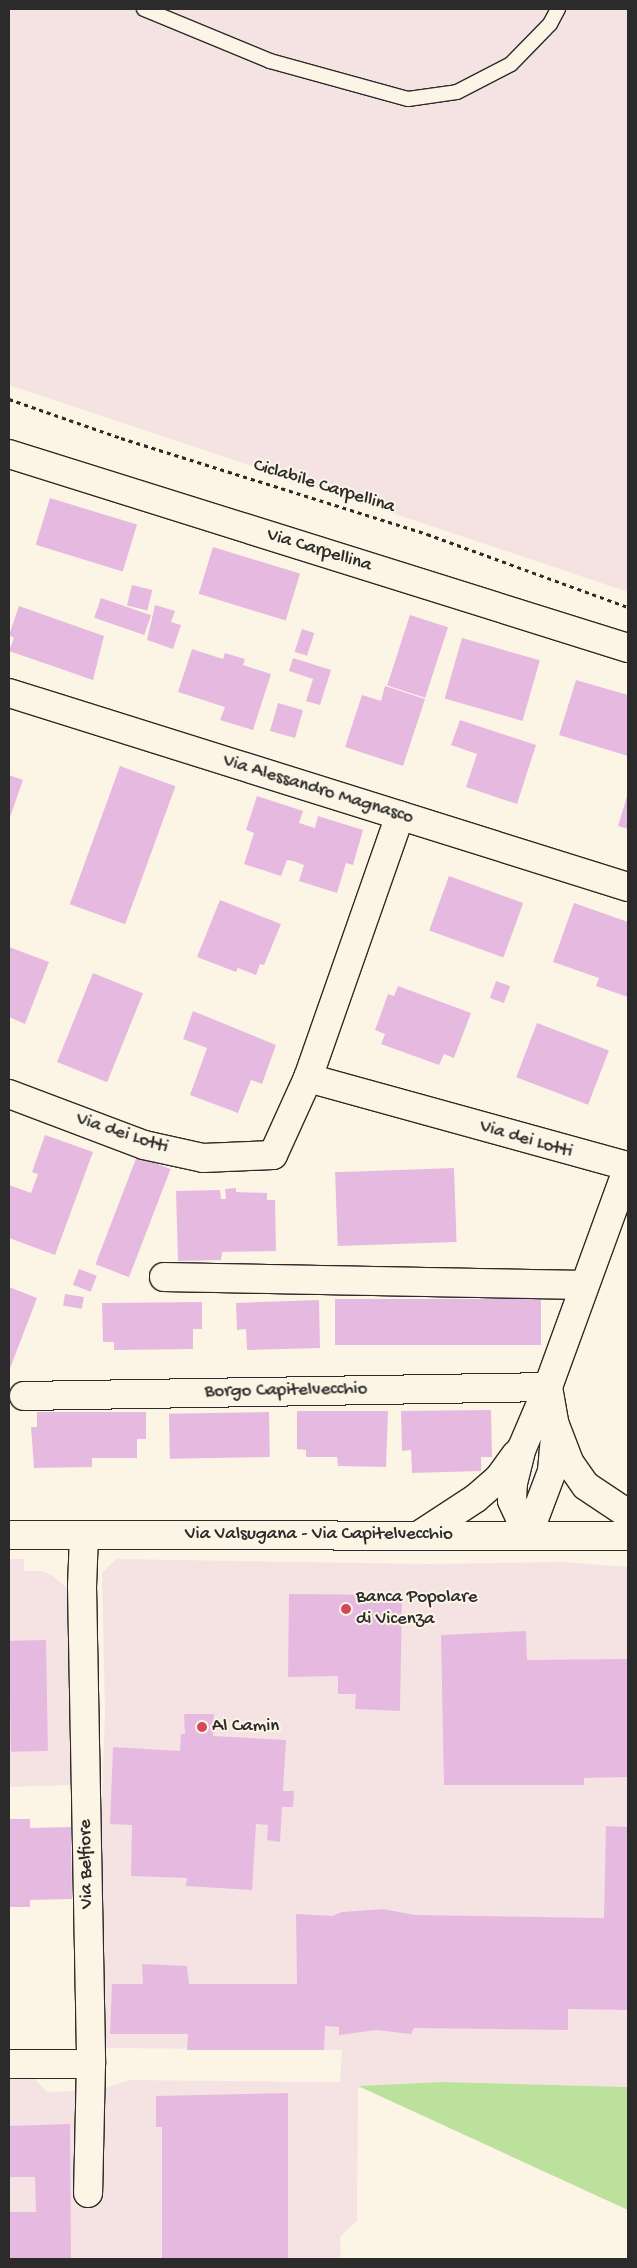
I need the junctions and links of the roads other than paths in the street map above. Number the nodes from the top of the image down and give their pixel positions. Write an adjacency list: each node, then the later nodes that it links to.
1 (144, 9): 2 (lane)
2 (558, 9)
3 (9, 454): 4 (street, Via Carpellina)
4 (628, 648)
5 (9, 693): 6 (street, Via Alessandro Magnasco)
6 (400, 816): 7 (street, Via Alessandro Magnasco); 8 (street, Via dei Lotti)
7 (628, 887)
8 (308, 1078): 9 (street, Via dei Lotti); 10 (street, Via dei Lotti)
9 (9, 1094)
10 (628, 1167): 12 (street, Via dei Lotti)
11 (164, 1277): 12 (street)
12 (583, 1285): 13 (street, Via dei Lotti)
13 (548, 1387): 14 (street, Borgo Capitelvecchio); 15 (street, Via dei Lotti); 16 (street)
14 (24, 1396)
15 (555, 1425): 17 (street, Via dei Lotti); 20 (street, Via dei Lotti)
16 (522, 1448): 20 (street); 21 (street)
17 (628, 1514)
18 (9, 1535): 19 (street, Via Valsugana - Via Capitelvecchio)
19 (84, 1535): 21 (street, Via Valsugana - Via Capitelvecchio); 24 (street, Via Belfiore)
20 (528, 1535): 21 (street, Via Valsugana - Via Capitelvecchio); 22 (street, Via Valsugana - Via Capitelvecchio)
21 (418, 1536)
22 (628, 1536)
23 (9, 2064): 24 (street)
24 (91, 2064): 25 (street, Via Belfiore)
25 (88, 2193)

